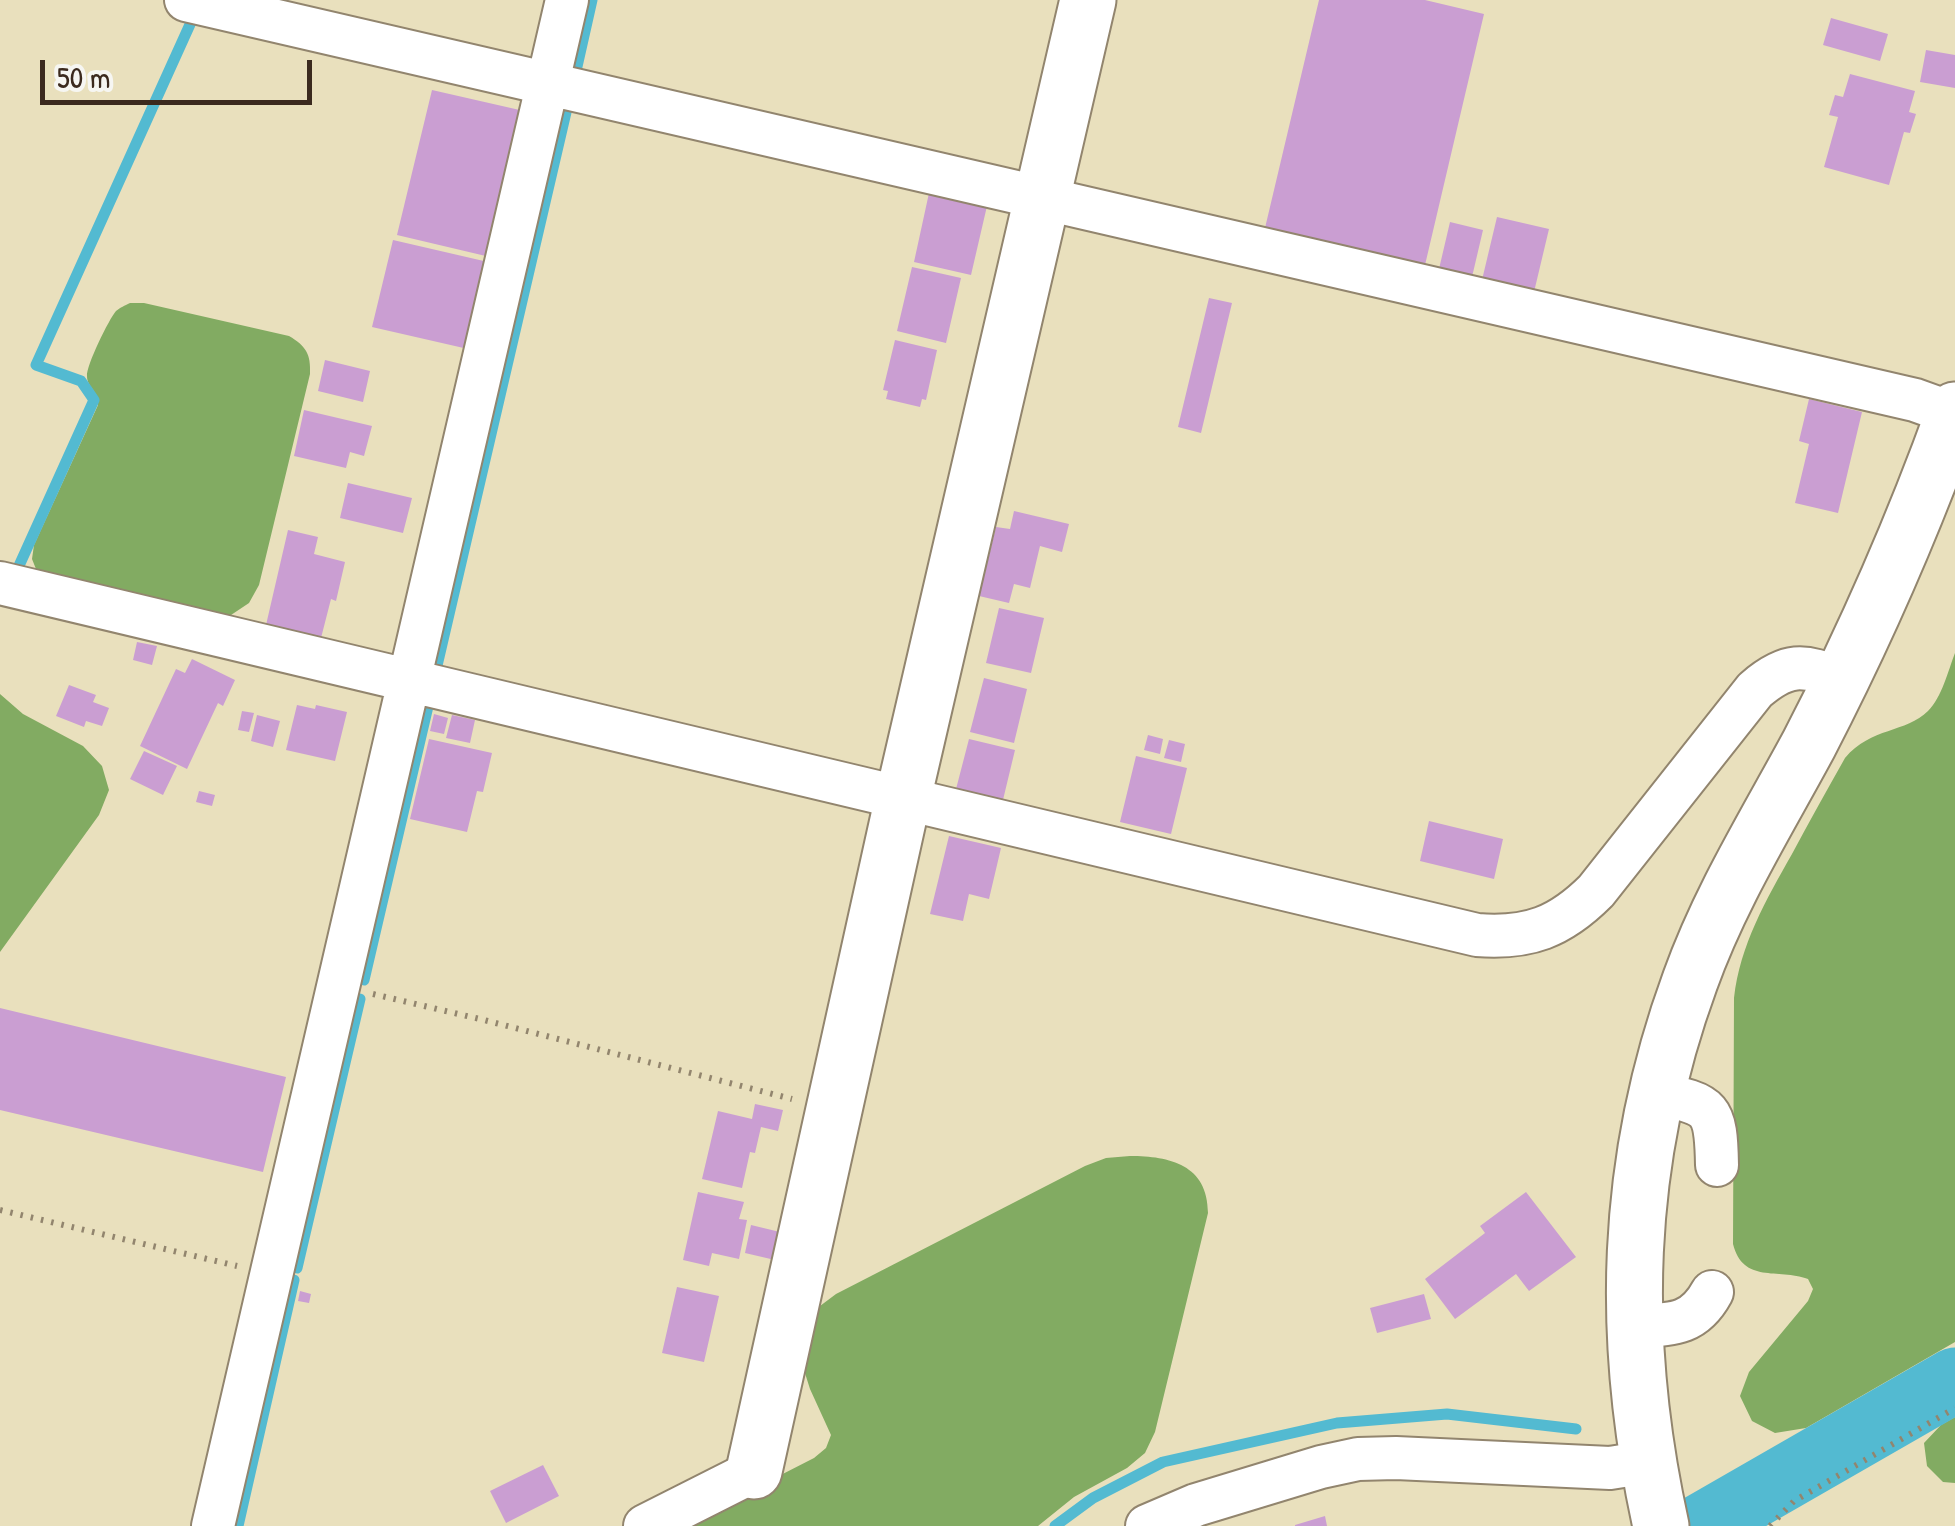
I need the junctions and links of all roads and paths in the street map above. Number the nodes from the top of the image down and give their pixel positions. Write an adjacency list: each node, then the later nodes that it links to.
1 (186, 0): 4 (street)
2 (566, 0): 4 (street)
3 (1088, 0): 5 (street)
4 (547, 84): 5 (street); 8 (street)
5 (1042, 198): 6 (street); 10 (street)
6 (1954, 412): 9 (street)
7 (0, 583): 8 (street)
8 (408, 680): 10 (street); 11 (street)
9 (1840, 680): 10 (street); 12 (street)
10 (903, 798): 13 (street)
11 (337, 986): 13 (path); 16 (street)
12 (1657, 1094): 14 (street); 18 (street)
13 (834, 1110): 20 (street)
14 (1717, 1165)
15 (0, 1210): 16 (path)
16 (270, 1274): 22 (street)
17 (1712, 1292): 18 (street)
18 (1634, 1326): 21 (street)
19 (1955, 1408): 25 (path)
20 (754, 1471): 23 (street)
21 (1656, 1499): 24 (street)
22 (212, 1526)
23 (645, 1526)
24 (1147, 1526)
25 (1770, 1526)

